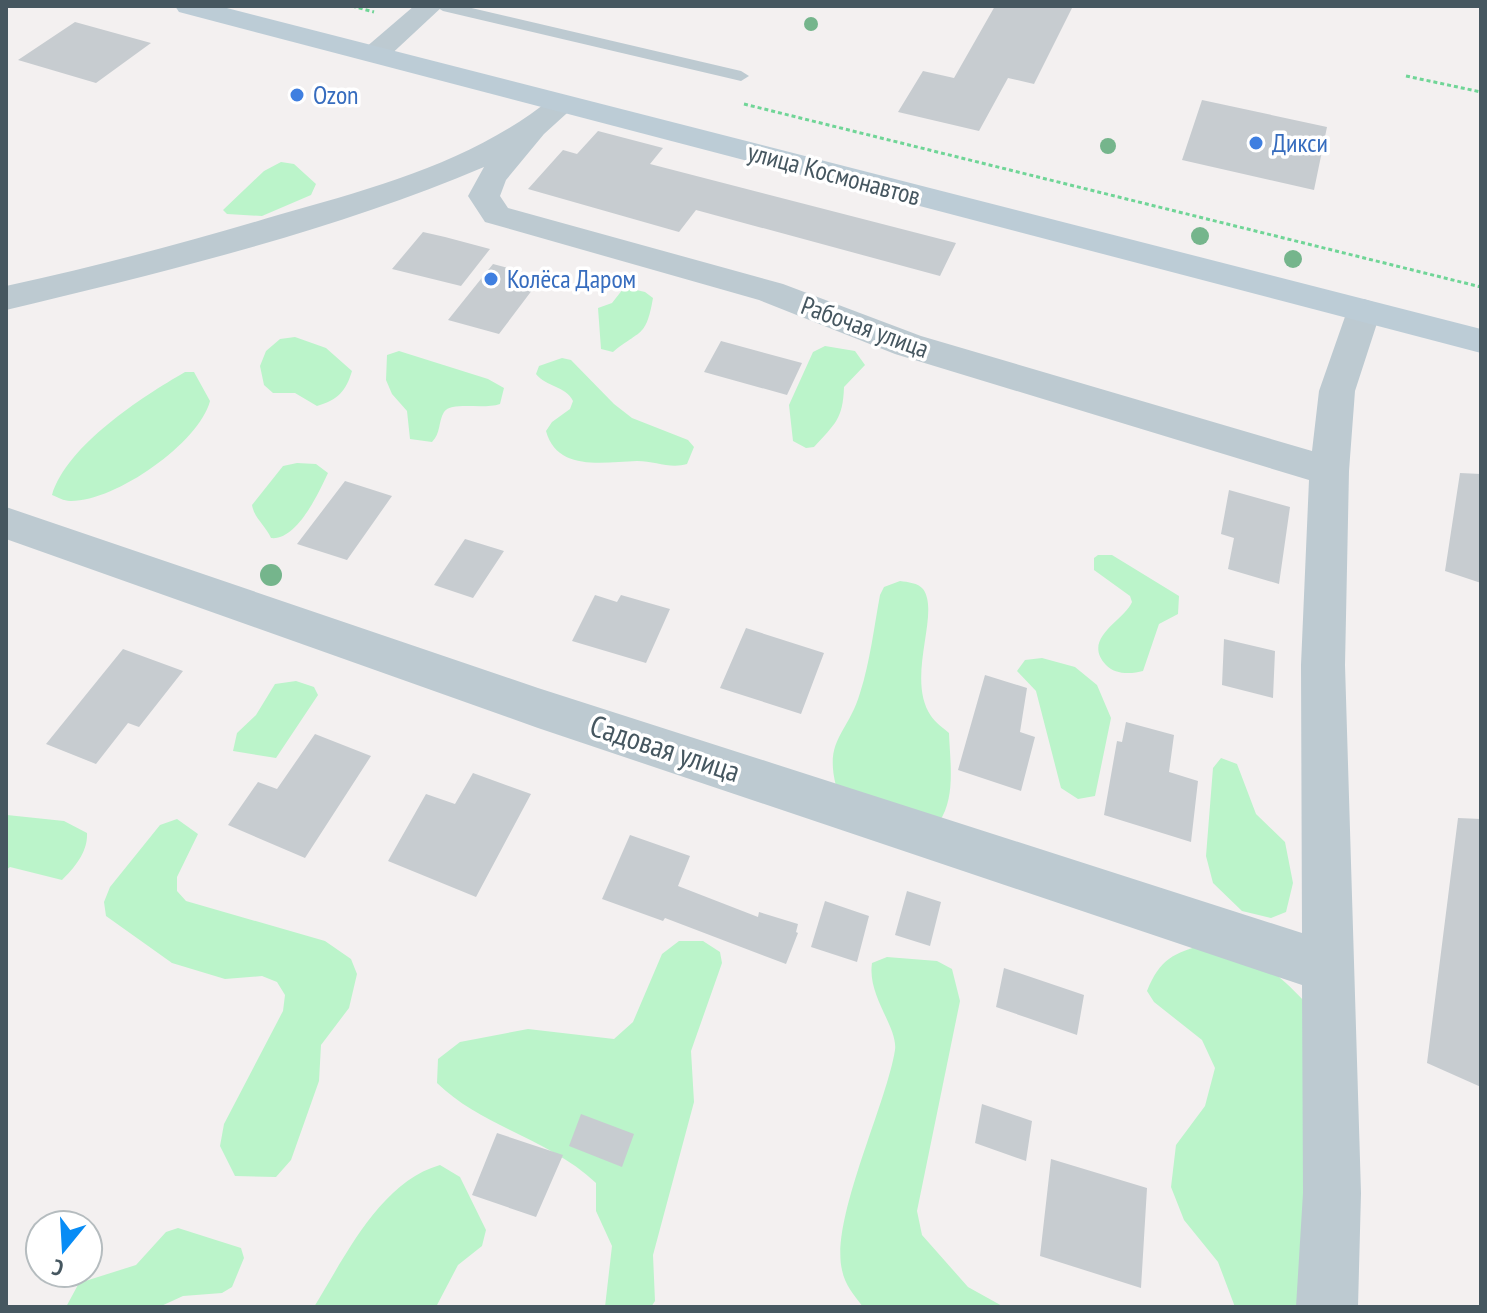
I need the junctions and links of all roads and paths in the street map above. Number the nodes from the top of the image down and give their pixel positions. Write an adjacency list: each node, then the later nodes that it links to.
1 (188, 6): 5 (main road, улица Космонавтов)
2 (352, 6): 4 (path)
3 (443, 6): 6 (lane)
4 (421, 14): 5 (street)
5 (375, 54): 10 (main road, улица Космонавтов)
6 (741, 76)
7 (1406, 76): 8 (path)
8 (1481, 92)
9 (735, 102): 12 (path)
10 (562, 104): 11 (street); 14 (main road, улица Космонавтов)
11 (529, 133): 13 (street); 16 (street, Рабочая улица)
12 (1481, 287)
13 (6, 298)
14 (1364, 311): 15 (main road, улица Космонавтов); 16 (street)
15 (1481, 341)
16 (1329, 471): 18 (street)
17 (6, 523): 18 (street, Садовая улица)
18 (1327, 967): 19 (street)
19 (1327, 1307)

